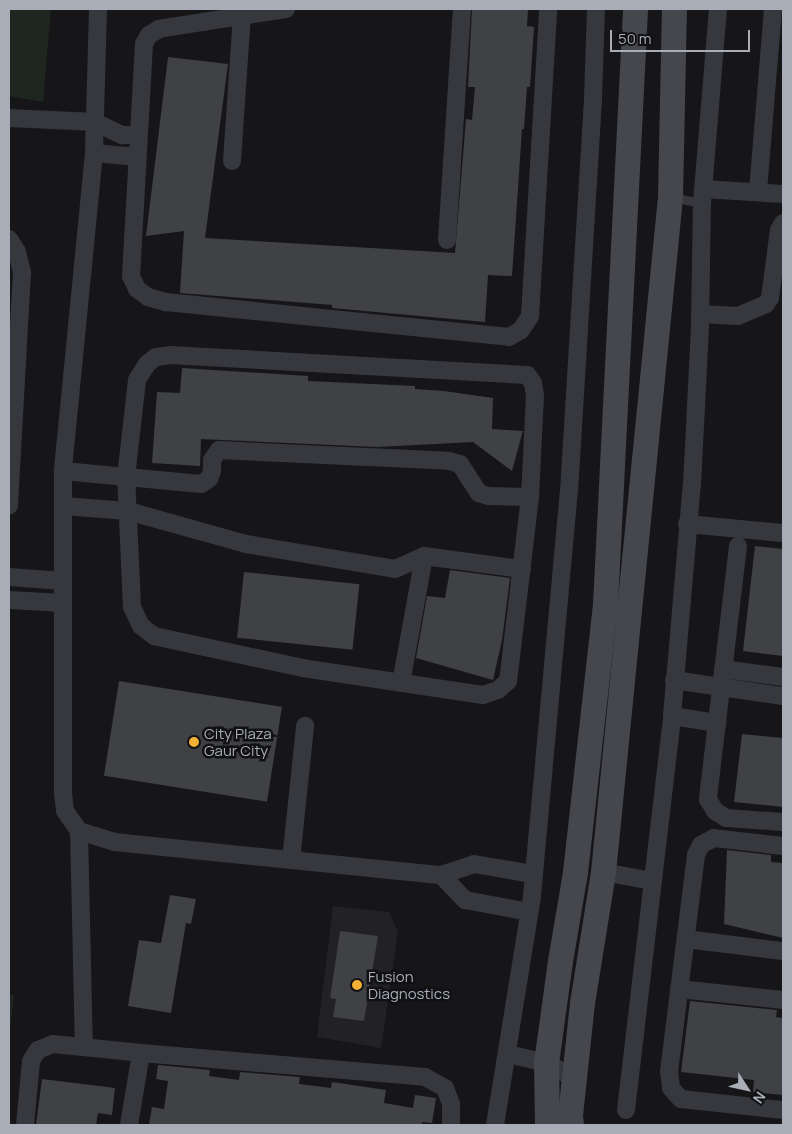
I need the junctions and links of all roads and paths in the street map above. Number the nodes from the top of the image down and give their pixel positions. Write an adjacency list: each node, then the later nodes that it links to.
1 (98, 9): 12 (street)
2 (286, 9): 10 (street)
3 (462, 9): 23 (street)
4 (548, 9): 15 (street)
5 (596, 9): 54 (street)
6 (635, 9): 65 (street)
7 (674, 9): 20 (street)
8 (718, 9): 19 (street)
9 (773, 9): 17 (street)
10 (242, 16): 13 (street); 16 (street)
11 (9, 118): 12 (street)
12 (94, 122): 13 (street); 14 (street)
13 (138, 135): 15 (street)
14 (94, 153): 15 (street); 25 (street)
15 (137, 157)
16 (232, 161)
17 (758, 191): 18 (street); 19 (street)
18 (783, 194)
19 (702, 196): 20 (lane); 24 (street)
20 (670, 197): 53 (street)
21 (783, 223): 24 (street)
22 (9, 240): 28 (street)
23 (447, 240)
24 (700, 314): 31 (street)
25 (63, 472): 26 (street); 29 (street)
26 (126, 478): 27 (street); 27 (street); 30 (street)
27 (530, 497): 35 (street)
28 (9, 506)
29 (63, 506): 30 (street); 37 (street)
30 (128, 510): 34 (street); 43 (street)
31 (687, 524): 32 (street); 42 (street)
32 (783, 533)
33 (738, 546): 40 (street)
34 (424, 556): 35 (street); 43 (street)
35 (522, 569): 43 (street)
36 (9, 577): 37 (street)
37 (63, 581): 39 (street)
38 (9, 600): 39 (street)
39 (63, 603): 50 (street)
40 (723, 669): 41 (street); 44 (street)
41 (783, 677)
42 (674, 680): 44 (street); 46 (street)
43 (401, 683)
44 (720, 687): 45 (street); 47 (street)
45 (783, 696)
46 (672, 716): 47 (street); 56 (street)
47 (716, 723): 49 (street)
48 (305, 726): 52 (street)
49 (783, 822)
50 (79, 831): 52 (street); 62 (street)
51 (783, 846): 58 (street)
52 (291, 860): 55 (street)
53 (603, 872): 56 (street); 66 (street)
54 (533, 874): 55 (street); 57 (street)
55 (441, 875): 57 (street)
56 (653, 881): 67 (street)
57 (529, 912): 64 (street)
58 (686, 939): 59 (street); 60 (street)
59 (783, 951)
60 (679, 988): 61 (street); 68 (street)
61 (783, 1000)
62 (84, 1046): 63 (street); 69 (street)
63 (141, 1054): 70 (street); 71 (street)
64 (508, 1054): 65 (street); 72 (street)
65 (546, 1063): 66 (street); 73 (street)
66 (574, 1078): 74 (street)
67 (626, 1110)
68 (783, 1110)
69 (25, 1125)
70 (129, 1125)
71 (451, 1125)
72 (496, 1125)
73 (547, 1125)
74 (571, 1125)

